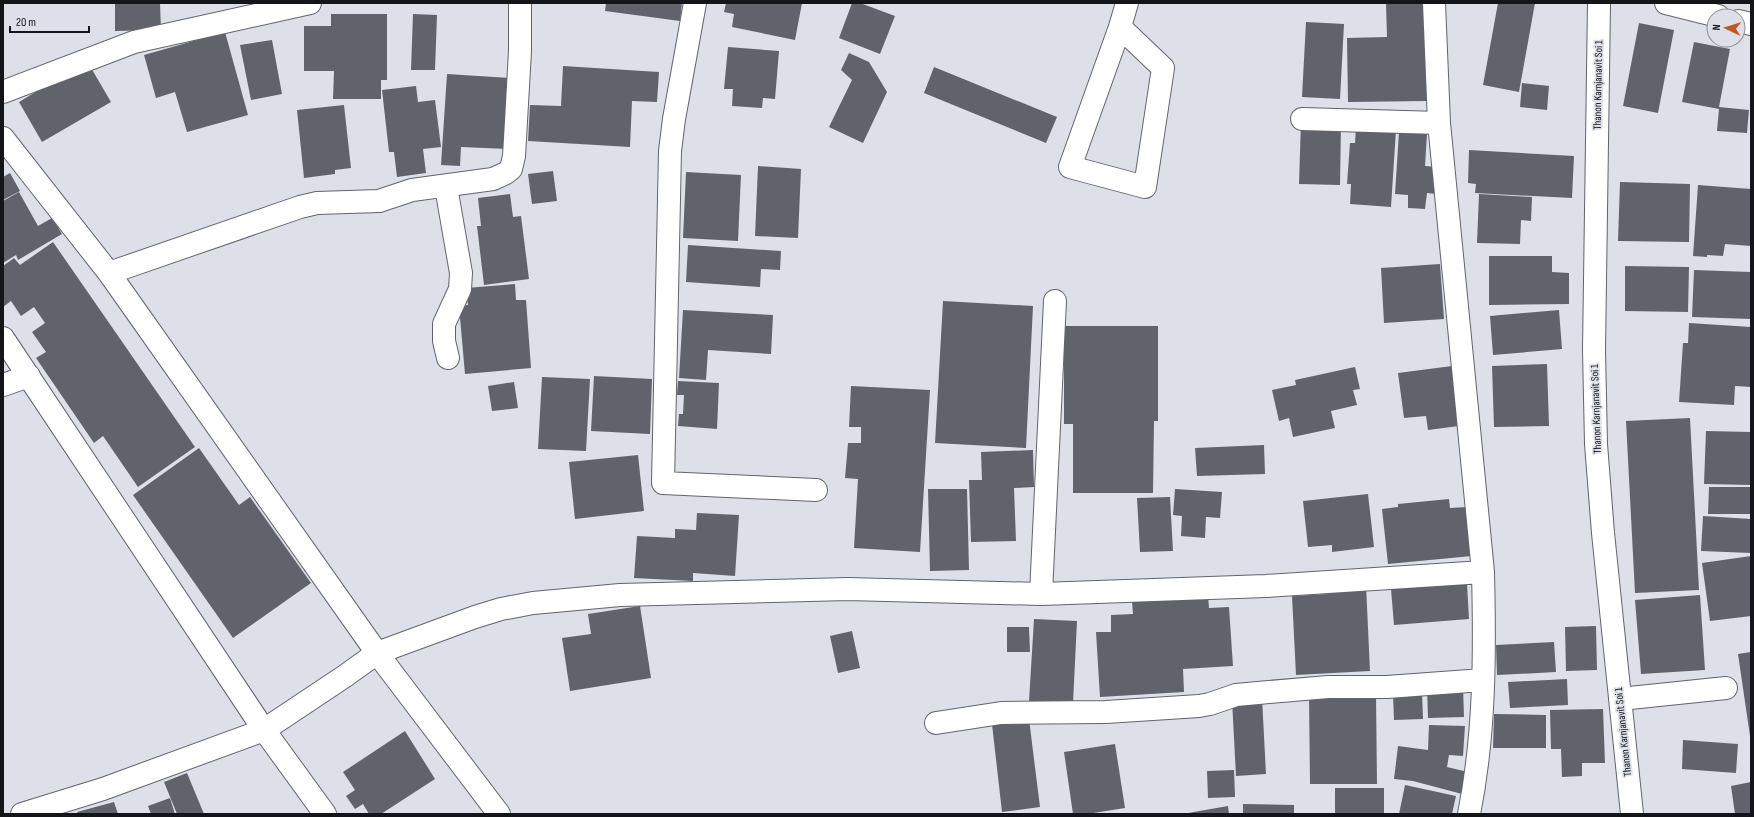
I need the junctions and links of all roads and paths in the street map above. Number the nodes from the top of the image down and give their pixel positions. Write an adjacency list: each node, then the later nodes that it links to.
1 (310, 3): 10 (street)
2 (520, 3): 14 (street)
3 (695, 3): 21 (street)
4 (1127, 3): 9 (street)
5 (1434, 3): 12 (street)
6 (1599, 3): 27 (street, Thanon Karnjanavit Soi 1)
7 (1666, 3): 8 (street)
8 (1706, 13)
9 (1120, 27): 9 (street)
10 (3, 92)
11 (1302, 119): 12 (street)
12 (1439, 123): 22 (street)
13 (3, 138): 15 (street)
14 (446, 187): 15 (street); 18 (street)
15 (109, 273): 24 (street)
16 (1055, 301): 23 (street)
17 (3, 338): 19 (street)
18 (448, 358)
19 (29, 376): 20 (street); 29 (street)
20 (3, 385)
21 (816, 490)
22 (1483, 572): 23 (street); 25 (street)
23 (1041, 594): 24 (street)
24 (377, 653): 29 (street); 32 (street)
25 (1483, 680): 28 (street); 33 (street)
26 (1726, 688): 27 (street)
27 (1620, 699): 34 (street, Thanon Karnjanavit Soi 1)
28 (936, 723)
29 (264, 730): 30 (street); 31 (street)
30 (22, 814)
31 (326, 814)
32 (499, 814)
33 (1469, 814)
34 (1632, 814)

